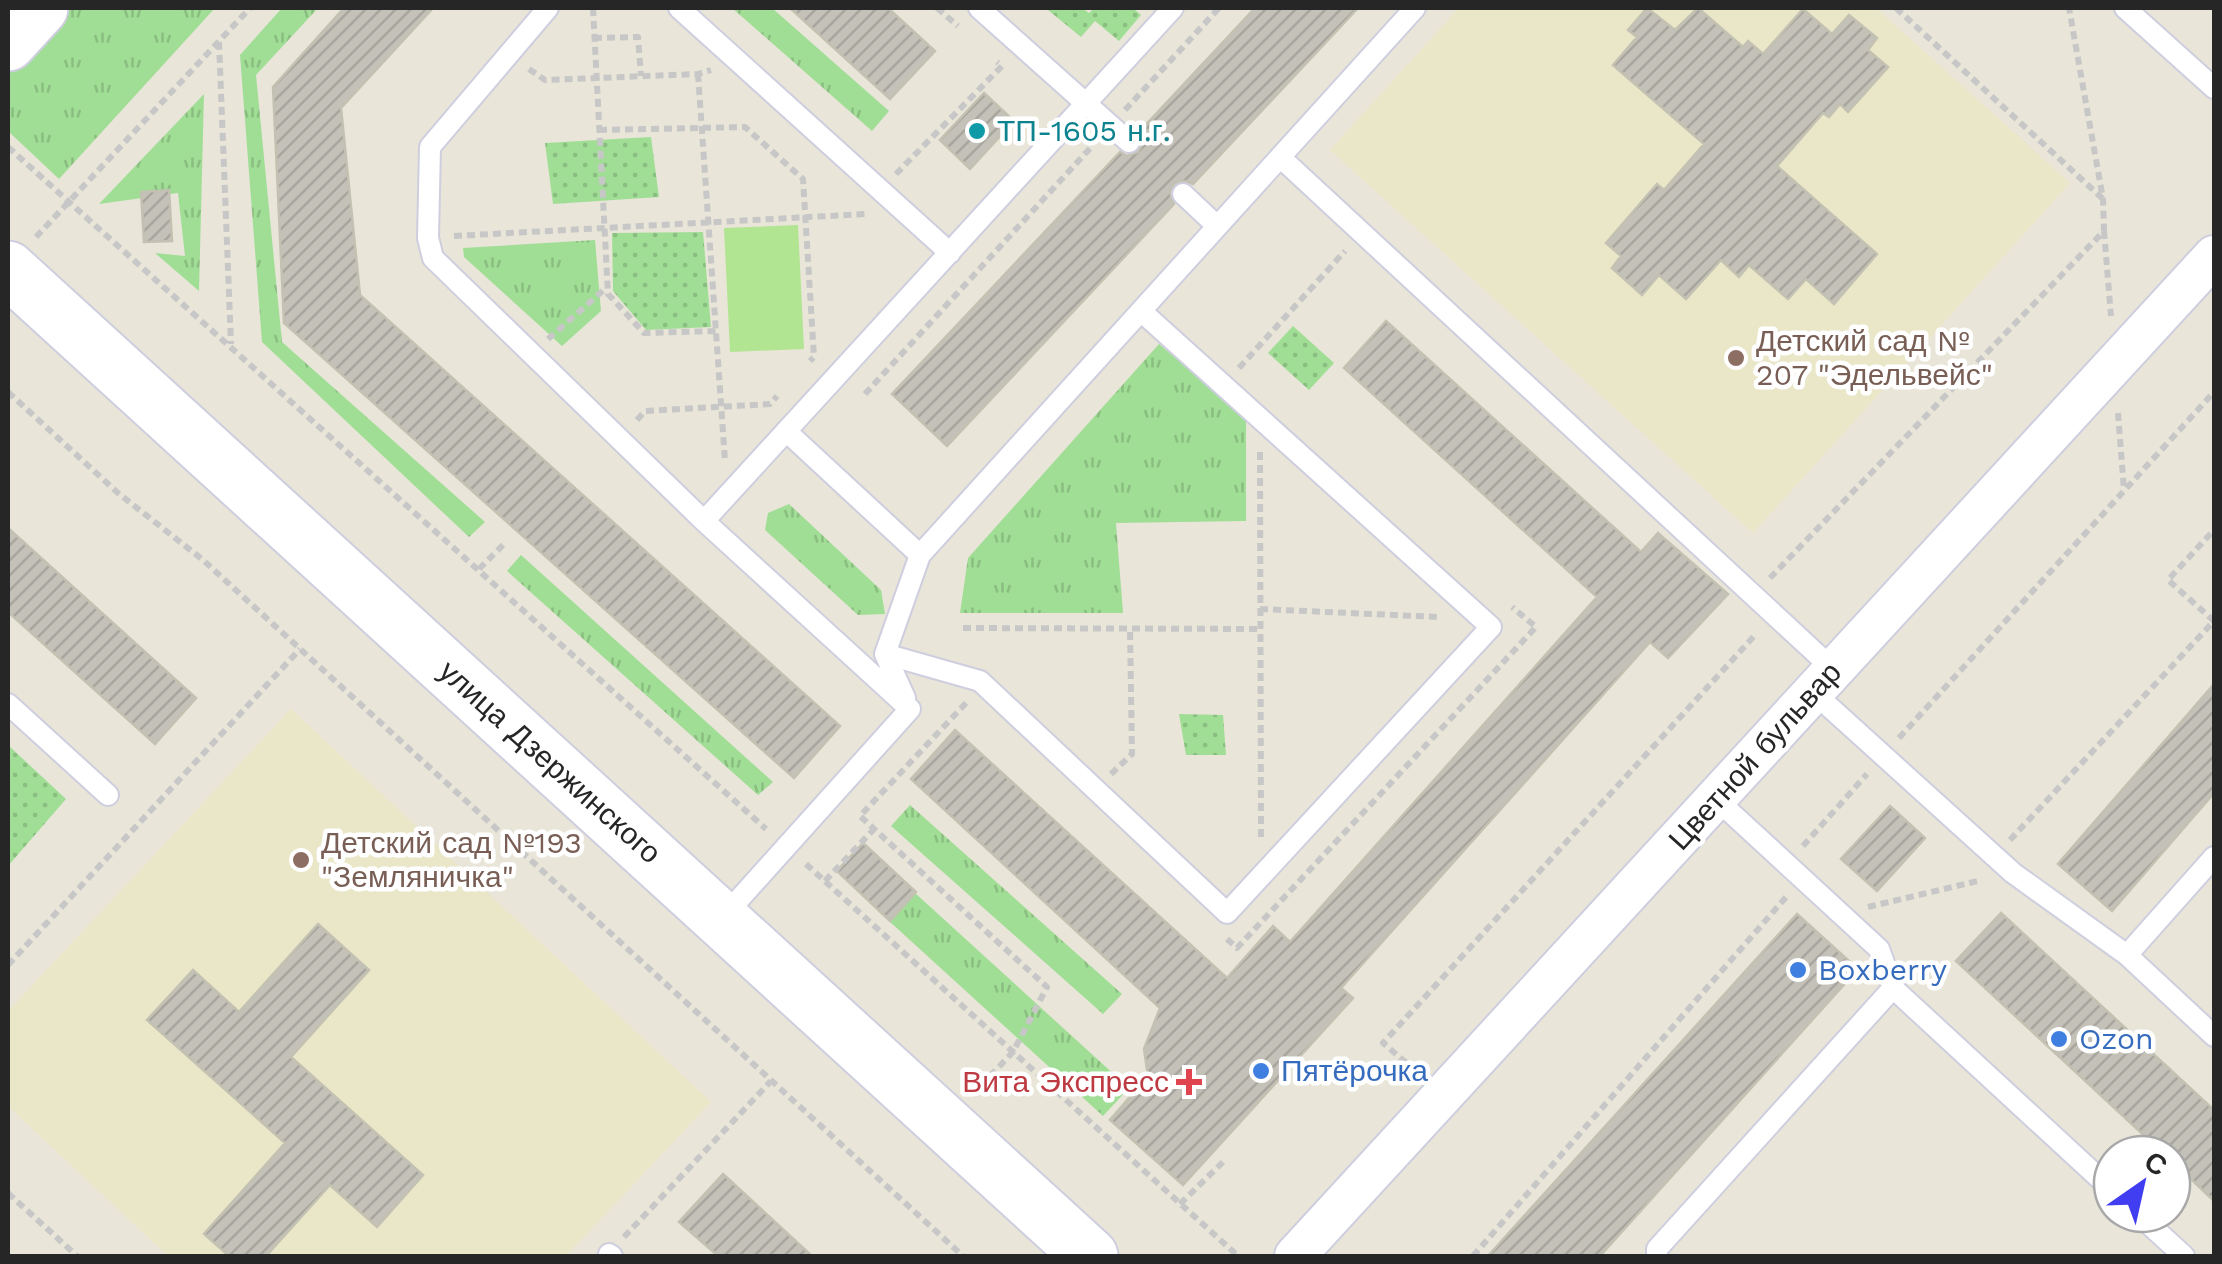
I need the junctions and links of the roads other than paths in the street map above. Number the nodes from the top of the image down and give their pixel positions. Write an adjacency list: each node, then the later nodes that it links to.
1 (40, 8): 8 (main road)
2 (548, 8): 20 (lane)
3 (679, 8): 15 (lane)
4 (979, 8): 10 (lane)
5 (1174, 8): 10 (lane)
6 (1415, 8): 12 (lane)
7 (2125, 8): 9 (lane)
8 (8, 43)
9 (2214, 88)
10 (1086, 104): 11 (lane); 15 (lane)
11 (1129, 142)
12 (1280, 157): 14 (lane); 23 (lane)
13 (1183, 194): 14 (lane)
14 (1217, 226): 18 (lane)
15 (950, 252): 19 (lane)
16 (20, 255): 29 (main road, улица Дзержинского)
17 (2214, 256): 23 (street, Цветной бульвар)
18 (1141, 310): 21 (lane); 22 (lane)
19 (786, 431): 20 (lane); 21 (lane)
20 (704, 522): 25 (lane)
21 (920, 555): 22 (lane)
22 (884, 654): 25 (lane)
23 (1823, 681): 27 (street, Цветной бульвар); 30 (lane)
24 (8, 704): 26 (lane)
25 (910, 709): 29 (lane)
26 (108, 796)
27 (1716, 799): 31 (lane); 36 (street, Цветной бульвар)
28 (2214, 856): 30 (lane)
29 (722, 918): 35 (main road, улица Дзержинского)
30 (2127, 955): 32 (lane)
31 (1894, 988): 33 (lane); 37 (lane)
32 (2214, 1036)
33 (2092, 1171)
34 (2160, 1234): 38 (lane)
35 (1090, 1256)
36 (1295, 1256)
37 (1658, 1256)
38 (2184, 1256)

